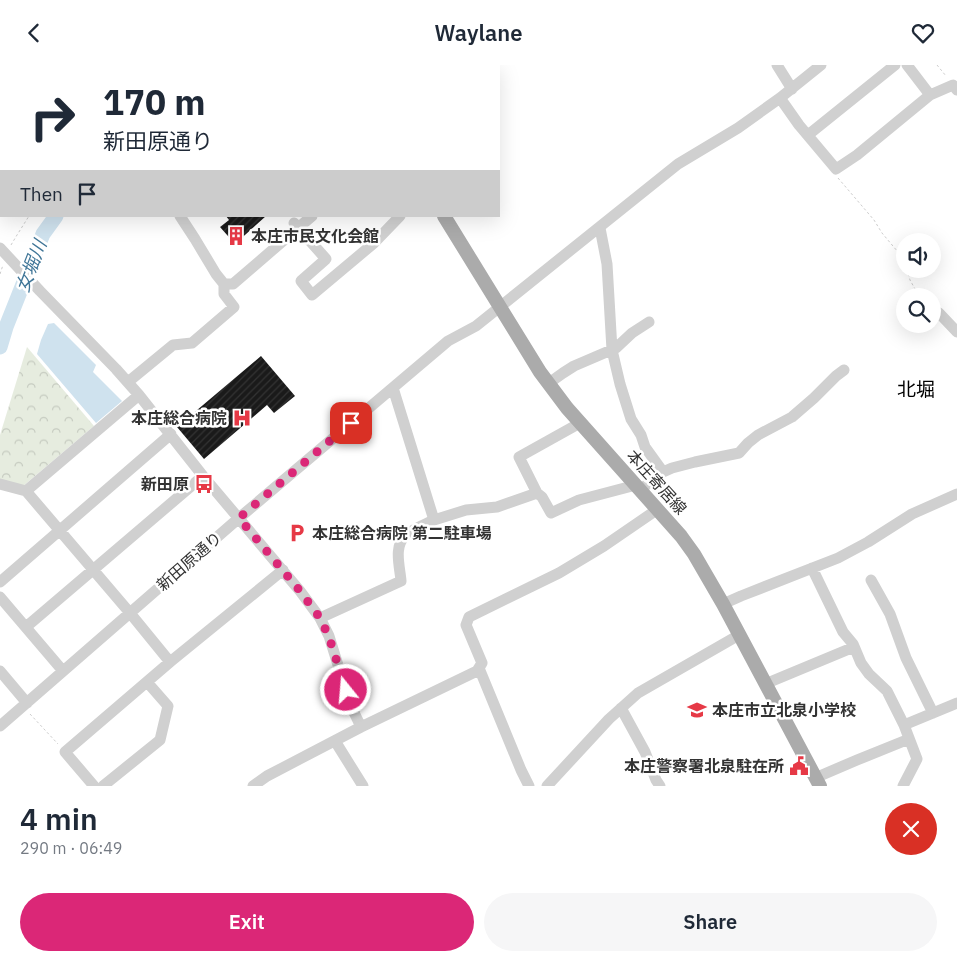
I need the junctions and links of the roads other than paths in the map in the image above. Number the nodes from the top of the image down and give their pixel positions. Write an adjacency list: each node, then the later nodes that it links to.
1 (777, 65): 6 (street)
2 (821, 65): 6 (street, 新田原通り)
3 (895, 65): 9 (street)
4 (907, 65): 7 (street)
5 (955, 87): 7 (street)
6 (792, 89): 8 (street, 新田原通り)
7 (930, 95): 9 (street)
8 (780, 98): 9 (street); 15 (street, 新田原通り)
9 (808, 135)
10 (181, 217): 17 (street)
11 (310, 217): 14 (street)
12 (399, 217): 14 (street)
13 (445, 217): 18 (main road, 本庄寄居線)
14 (298, 222): 17 (street)
15 (600, 228): 18 (street, 新田原通り); 22 (street)
16 (5, 253): 24 (street)
17 (224, 284): 24 (street)
18 (499, 307): 25 (main road, 本庄寄居線); 26 (street, 新田原通り)
19 (941, 315): 21 (street)
20 (649, 322): 22 (street)
21 (957, 332)
22 (612, 350): 25 (street); 30 (street)
23 (844, 371): 30 (street)
24 (128, 382): 27 (street)
25 (549, 383): 28 (main road, 本庄寄居線)
26 (393, 388): 38 (street, 新田原通り); 39 (street)
27 (139, 395): 29 (street); 34 (street)
28 (580, 423): 33 (main road, 本庄寄居線); 35 (street)
29 (172, 434): 31 (street); 40 (street)
30 (663, 472): 33 (street)
31 (203, 476): 38 (street); 42 (street)
32 (0, 484): 34 (street)
33 (638, 488): 35 (street); 37 (main road, 本庄寄居線)
34 (26, 491): 40 (street)
35 (537, 493): 39 (street)
36 (957, 494): 41 (street)
37 (658, 509): 47 (main road, 本庄寄居線); 54 (street)
38 (239, 518): 43 (street); 48 (street, 新田原通り)
39 (434, 520): 49 (street)
40 (59, 531): 42 (street); 45 (street)
41 (812, 568): 47 (street); 52 (street)
42 (92, 570): 48 (street); 50 (street)
43 (283, 570): 49 (street); 53 (street)
44 (871, 580): 62 (street)
45 (0, 582)
46 (0, 597): 50 (street)
47 (723, 604): 51 (main road, 本庄寄居線)
48 (130, 613): 53 (street); 56 (street, 新田原通り)
49 (320, 618): 65 (street)
50 (26, 627): 56 (street)
51 (739, 635): 58 (main road, 本庄寄居線); 61 (street)
52 (854, 647): 58 (street); 63 (street)
53 (170, 662): 57 (street)
54 (479, 668): 65 (street); 74 (street)
55 (0, 671): 60 (street)
56 (63, 671): 60 (street, 新田原通り)
57 (147, 682): 70 (street); 71 (street)
58 (765, 684): 69 (main road, 本庄寄居線)
59 (957, 703): 62 (street)
60 (28, 708): 64 (street, 新田原通り)
61 (621, 708): 75 (street); 76 (street)
62 (933, 713): 63 (street)
63 (904, 725): 66 (street)
64 (0, 726)
65 (361, 727): 67 (street)
66 (909, 739): 69 (street); 77 (street)
67 (335, 741): 68 (street); 73 (street)
68 (267, 782): 72 (street)
69 (818, 782)
70 (94, 786)
71 (103, 786)
72 (253, 786)
73 (364, 786)
74 (529, 786)
75 (547, 786)
76 (660, 786)
77 (903, 786)

